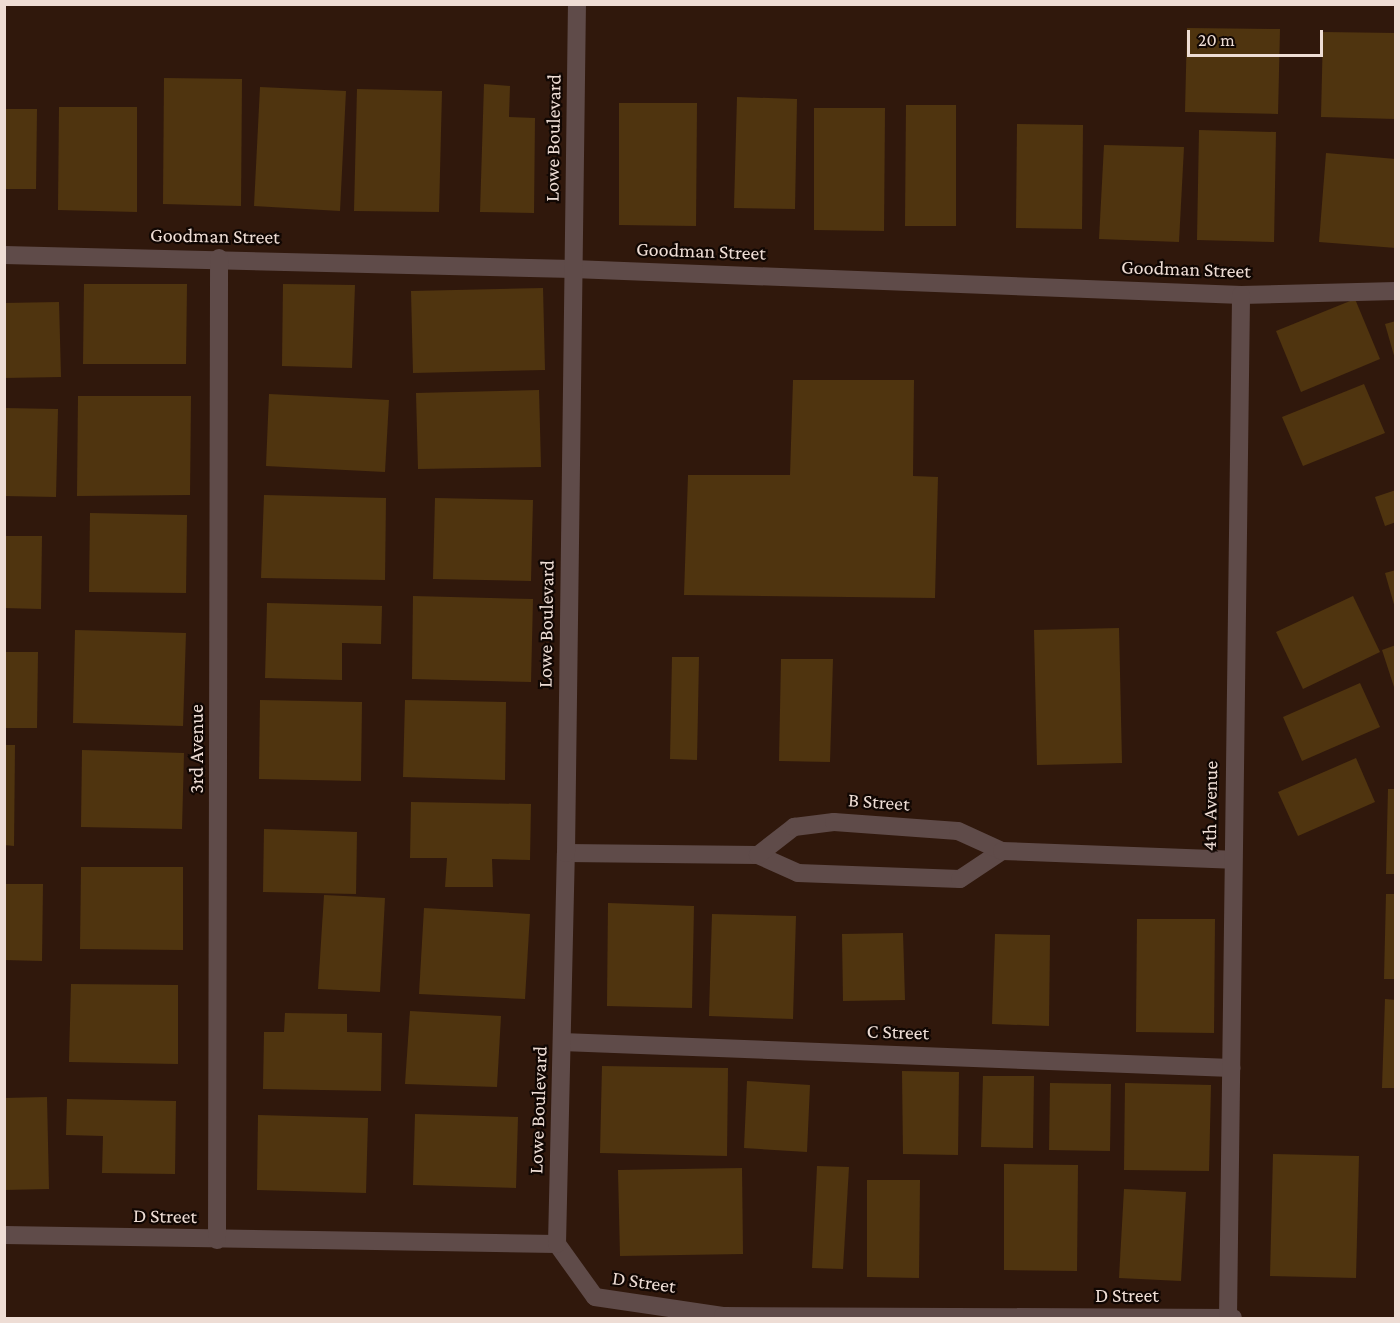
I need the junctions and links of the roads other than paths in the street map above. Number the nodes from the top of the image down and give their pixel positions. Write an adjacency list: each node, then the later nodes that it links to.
1 (577, 4): 4 (street, Lowe Boulevard)
2 (4, 255): 3 (street, Goodman Street)
3 (219, 258): 4 (street, Goodman Street); 14 (street, 3rd Avenue)
4 (573, 269): 6 (street, Goodman Street); 8 (street, Lowe Boulevard)
5 (1395, 291): 6 (street, Goodman Street)
6 (1241, 295): 10 (street, 4th Avenue)
7 (1002, 851): 9 (street); 9 (street, B Street); 10 (street, B Street)
8 (566, 852): 9 (street); 11 (street, Lowe Boulevard)
9 (758, 855)
10 (1232, 860): 12 (street, 4th Avenue)
11 (562, 1042): 12 (street, C Street); 15 (street, Lowe Boulevard)
12 (1231, 1068): 17 (street, 4th Avenue)
13 (4, 1235): 14 (street, D Street)
14 (217, 1240): 15 (street, D Street)
15 (556, 1244): 16 (street, D Street)
16 (723, 1317): 17 (street, D Street)
17 (1228, 1318): 18 (street, D Street)
18 (1233, 1318)

